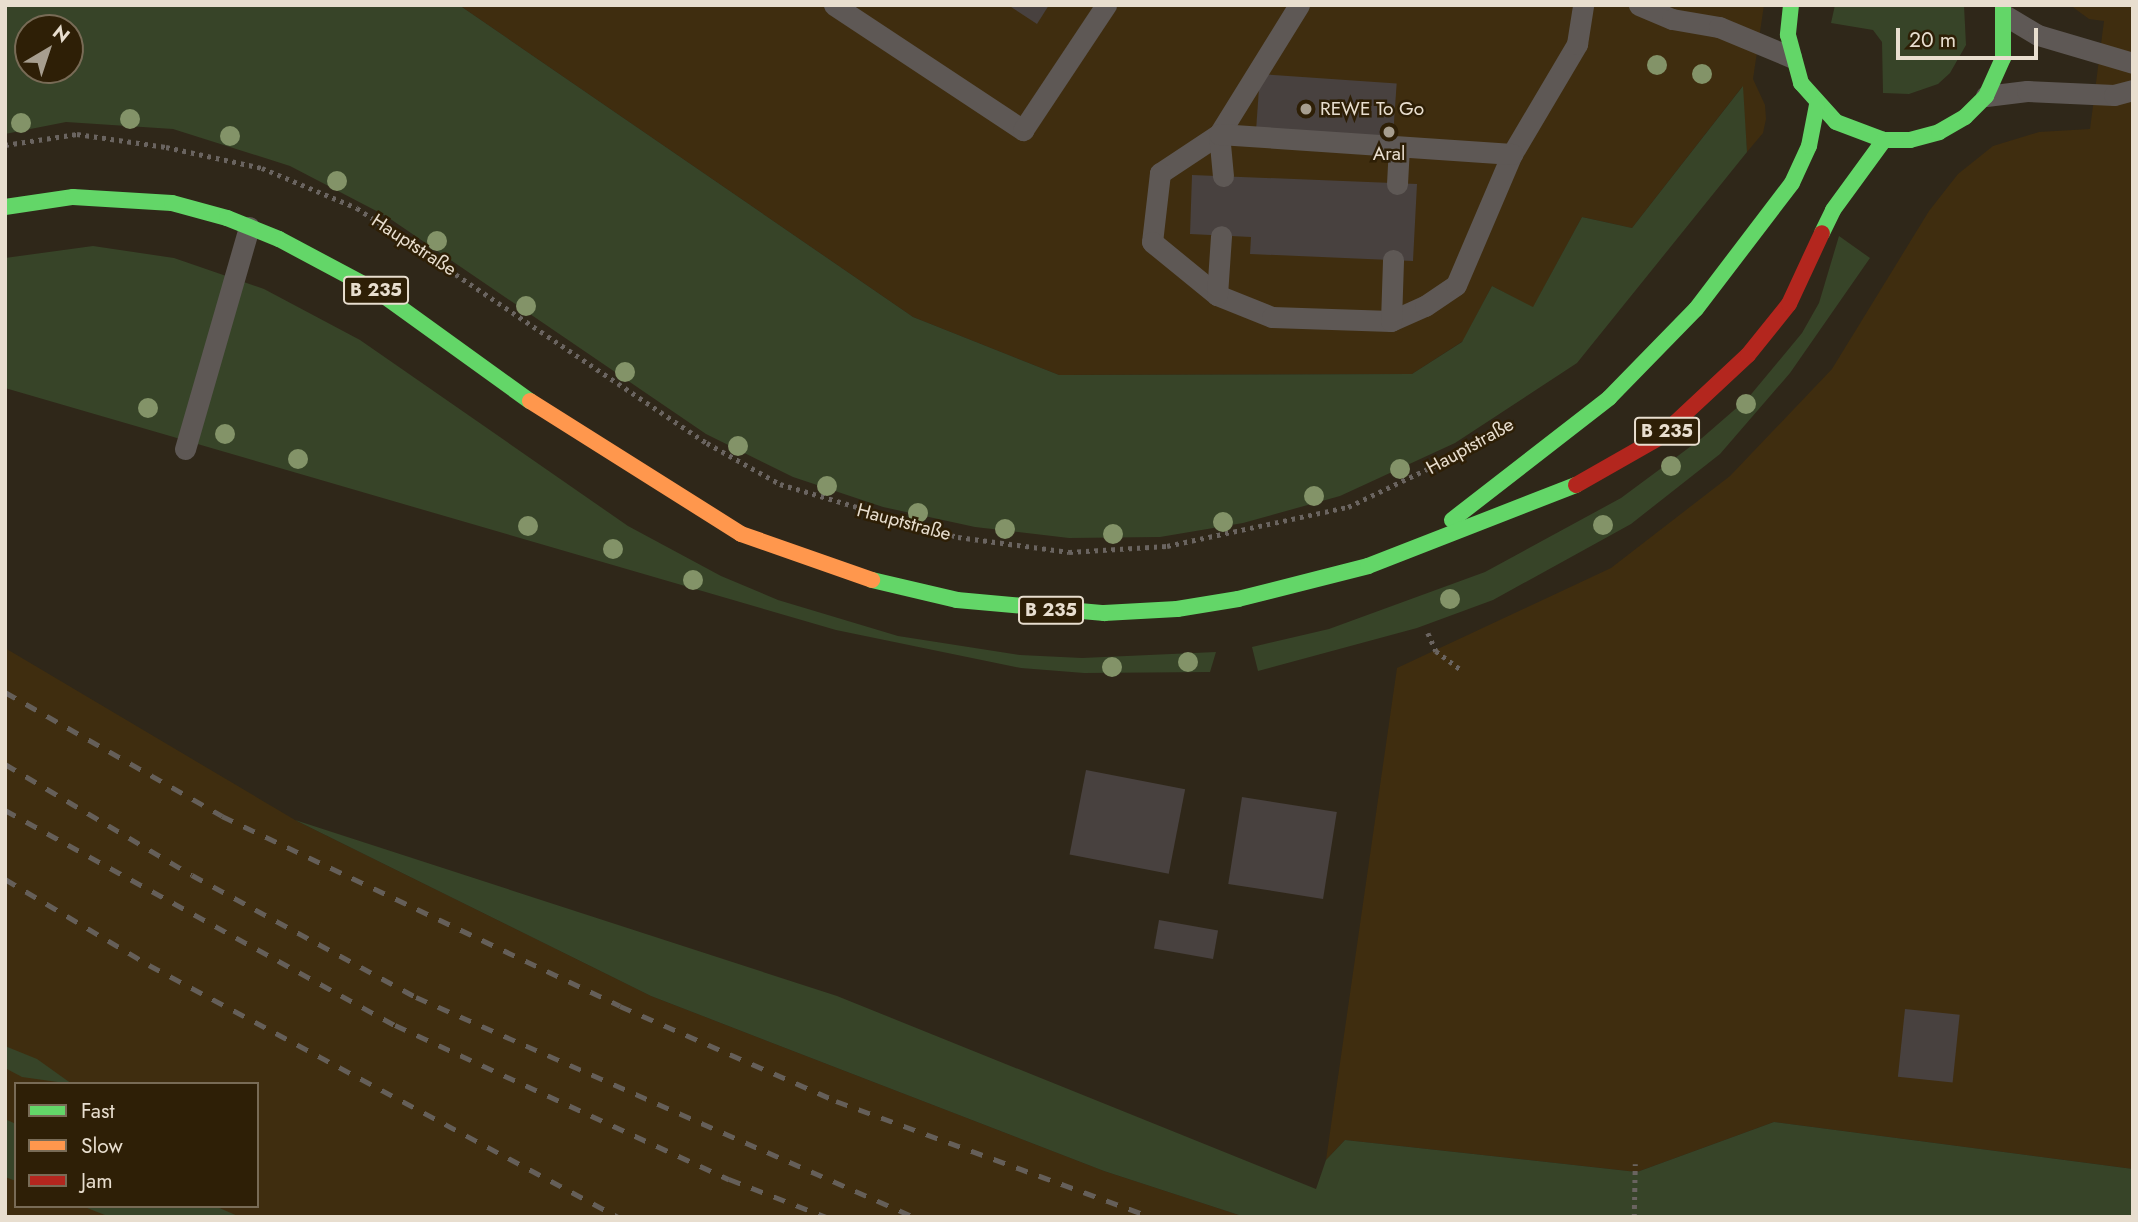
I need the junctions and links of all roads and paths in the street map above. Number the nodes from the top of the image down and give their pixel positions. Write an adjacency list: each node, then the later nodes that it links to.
1 (834, 5): 2 (lane)
2 (1106, 5)
3 (1583, 5): 17 (lane)
4 (1639, 5): 8 (lane)
5 (1791, 5): 8 (main road)
6 (1290, 7): 13 (lane)
7 (2004, 11): 9 (lane); 11 (main road)
8 (1791, 57): 12 (main road)
9 (2133, 63)
10 (2133, 90): 11 (lane)
11 (1986, 96): 14 (main road)
12 (1817, 105): 14 (main road); 28 (main road, B 235)
13 (1219, 134): 16 (lane); 18 (lane); 24 (lane)
14 (1884, 140): 28 (main road, B 235)
15 (5, 145): 26 (path, Hauptstraße / B 235)
16 (1399, 148): 17 (lane); 19 (lane)
17 (1512, 154): 25 (lane)
18 (1223, 176)
19 (1397, 184)
20 (5, 206): 21 (main road, B 235)
21 (249, 227): 27 (lane); 28 (main road, B 235)
22 (1221, 236): 24 (lane)
23 (1394, 260): 25 (lane)
24 (1217, 295): 25 (lane)
25 (1391, 321)
26 (1474, 446)
27 (185, 449)
28 (1414, 549)
29 (1428, 633): 30 (path)
30 (1461, 670)
31 (1635, 1164): 32 (path)
32 (1634, 1217)

